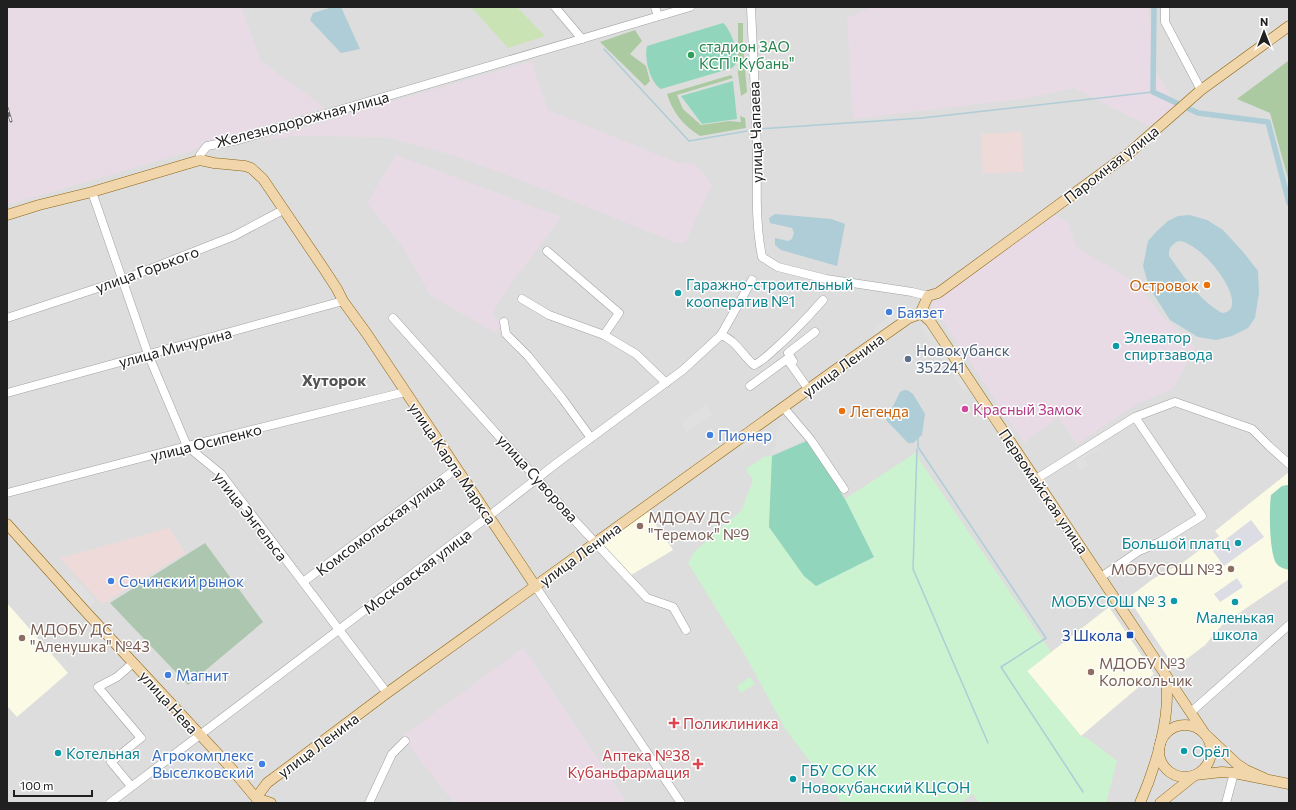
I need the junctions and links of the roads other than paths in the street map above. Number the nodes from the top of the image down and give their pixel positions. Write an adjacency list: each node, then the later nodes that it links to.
1 (555, 7): 8 (street)
2 (655, 7): 6 (street)
3 (690, 7): 6 (street, Железнодорожная улица)
4 (751, 7): 17 (street, улица Чапаева)
5 (1165, 7): 9 (street)
6 (658, 16): 8 (street, Железнодорожная улица)
7 (1289, 26): 9 (main road, Паромная улица)
8 (582, 39): 10 (street, Железнодорожная улица)
9 (1199, 92): 17 (main road, Паромная улица)
10 (200, 160): 11 (main road, Железнодорожная улица); 12 (main road, улица Карла Маркса)
11 (92, 192): 13 (main road, Железнодорожная улица); 15 (street, улица Энгельса)
12 (283, 210): 15 (street, улица Горького); 20 (main road, улица Карла Маркса)
13 (7, 215)
14 (547, 251): 26 (street)
15 (122, 280): 22 (street, улица Горького); 28 (street, улица Энгельса)
16 (752, 280): 27 (street, Московская улица)
17 (928, 296): 21 (main road)
18 (522, 299): 26 (street)
19 (823, 300): 27 (street)
20 (343, 301): 28 (street, улица Мичурина); 32 (main road, улица Карла Маркса)
21 (920, 314): 31 (main road, улица Ленина); 41 (main road, Первомайская улица)
22 (7, 318)
23 (393, 318): 40 (street, улица Суворова)
24 (504, 322): 36 (street)
25 (816, 332): 31 (street)
26 (604, 335): 29 (street)
27 (721, 335): 29 (street, Московская улица)
28 (148, 354): 33 (street, улица Мичурина); 37 (street, улица Энгельса)
29 (666, 383): 36 (street, Московская улица)
30 (750, 386): 31 (street)
31 (810, 389): 34 (main road, улица Ленина)
32 (405, 392): 37 (street, улица Осипенко); 39 (main road, улица Карла Маркса)
33 (7, 393)
34 (784, 408): 42 (street); 46 (main road, улица Ленина)
35 (1135, 417): 38 (street); 41 (street); 47 (street)
36 (591, 438): 40 (street, Московская улица)
37 (187, 446): 43 (street, улица Осипенко); 48 (street, улица Энгельса)
38 (1289, 464)
39 (456, 468): 44 (main road, улица Карла Маркса); 48 (street, Комсомольская улица)
40 (538, 478): 44 (street, Московская улица); 46 (street, улица Суворова)
41 (1036, 479): 47 (main road, Первомайская улица)
42 (844, 489)
43 (7, 493)
44 (489, 516): 49 (main road, улица Карла Маркса); 51 (street, Московская улица)
45 (7, 524): 53 (main road, улица Нева)
46 (595, 542): 49 (main road, улица Ленина); 52 (street, улица Суворова)
47 (1101, 577): 54 (main road, Первомайская улица)
48 (304, 582): 51 (street, улица Энгельса)
49 (536, 587): 55 (main road, улица Ленина); 70 (street, улица Карла Маркса)
50 (1289, 625): 56 (street)
51 (338, 629): 55 (street, улица Энгельса); 58 (street, Московская улица)
52 (686, 630)
53 (134, 663): 58 (main road, улица Нева); 65 (street)
54 (1164, 672): 56 (main road, Первомайская улица); 60 (main road, Первомайская улица)
55 (387, 693): 66 (main road, улица Ленина)
56 (1191, 712): 57 (main road, Первомайская улица)
57 (1205, 734): 60 (main road); 62 (main road); 63 (main road, Первомайская улица)
58 (200, 736): 65 (street, Московская улица); 66 (main road, улица Нева)
59 (405, 741): 69 (street)
60 (1159, 744): 62 (main road); 71 (main road, Первомайская улица)
61 (1234, 773): 62 (main road, Первомайская улица); 63 (main road, Первомайская улица); 73 (street)
62 (1195, 775): 72 (main road)
63 (1264, 778): 64 (main road, Первомайская улица)
64 (1289, 784)
65 (131, 786): 67 (street, Московская улица)
66 (254, 800): 68 (main road)
67 (110, 803)
68 (271, 803)
69 (369, 803)
70 (681, 803)
71 (1140, 803)
72 (1160, 803)
73 (1226, 803)

